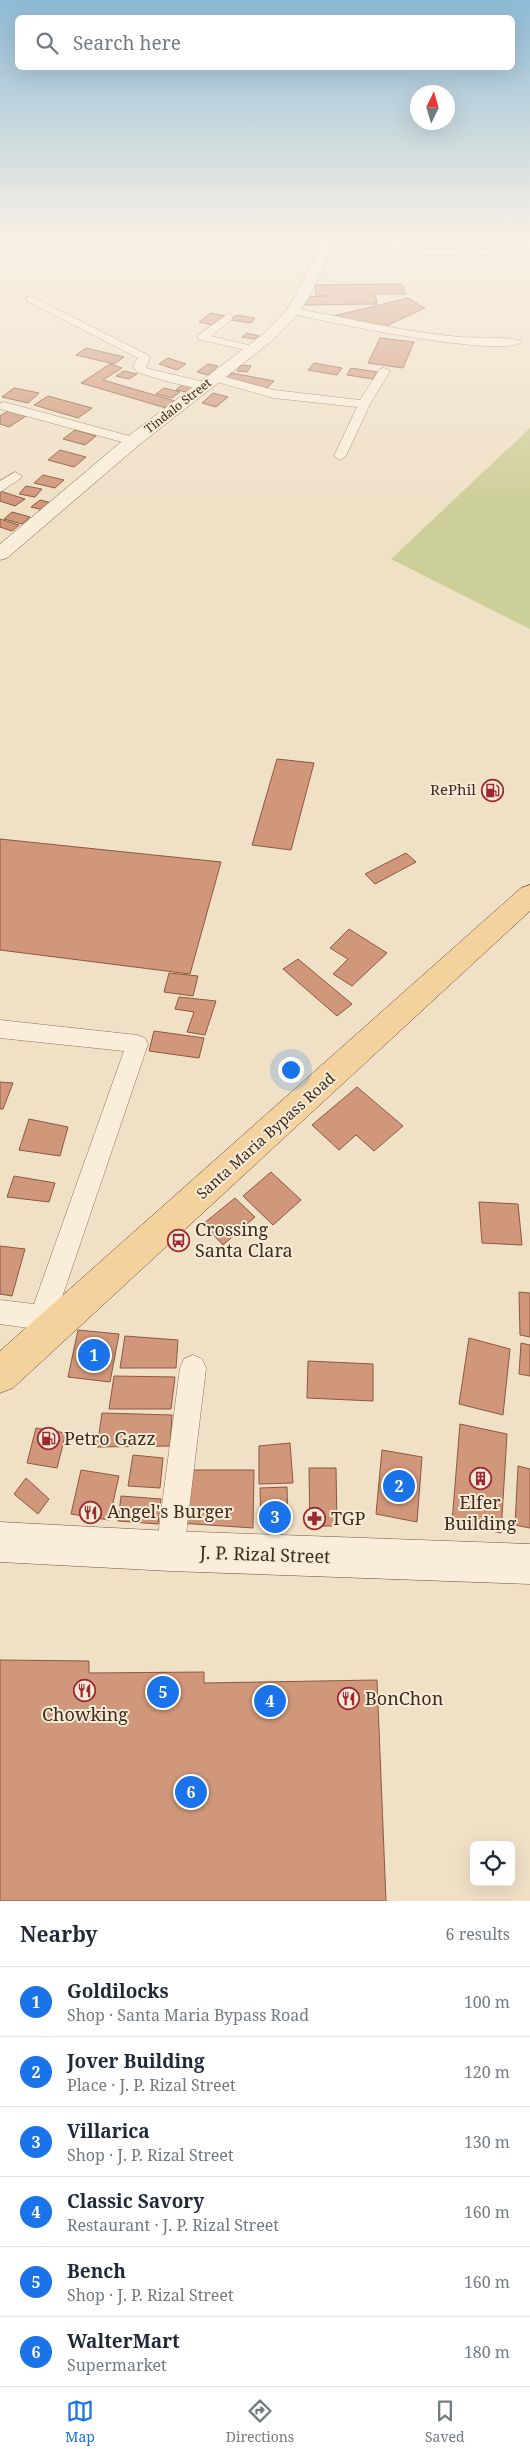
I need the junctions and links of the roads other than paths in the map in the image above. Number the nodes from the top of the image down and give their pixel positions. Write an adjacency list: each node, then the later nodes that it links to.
1 (85, 327): 8 (street)
2 (216, 327): 6 (street)
3 (278, 327): 6 (main road, Tindalo Street)
4 (375, 327): 5 (street)
5 (515, 342)
6 (253, 349): 8 (main road, Tindalo Street)
7 (384, 371): 9 (street)
8 (209, 382): 9 (street); 11 (main road, Tindalo Street)
9 (364, 404): 12 (street)
10 (4, 406): 11 (street)
11 (133, 441): 15 (main road, Tindalo Street)
12 (340, 456)
13 (15, 476): 14 (street)
14 (0, 488)
15 (0, 554)
16 (530, 895): 19 (main road, Santa Maria Bypass Road)
17 (0, 1029): 19 (street)
18 (0, 1312): 19 (street)
19 (41, 1328): 21 (main road, Santa Maria Bypass Road)
20 (193, 1368): 23 (street)
21 (0, 1375)
22 (0, 1542): 23 (main road, J. P. Rizal Street)
23 (170, 1551): 24 (main road, J. P. Rizal Street)
24 (530, 1564)

